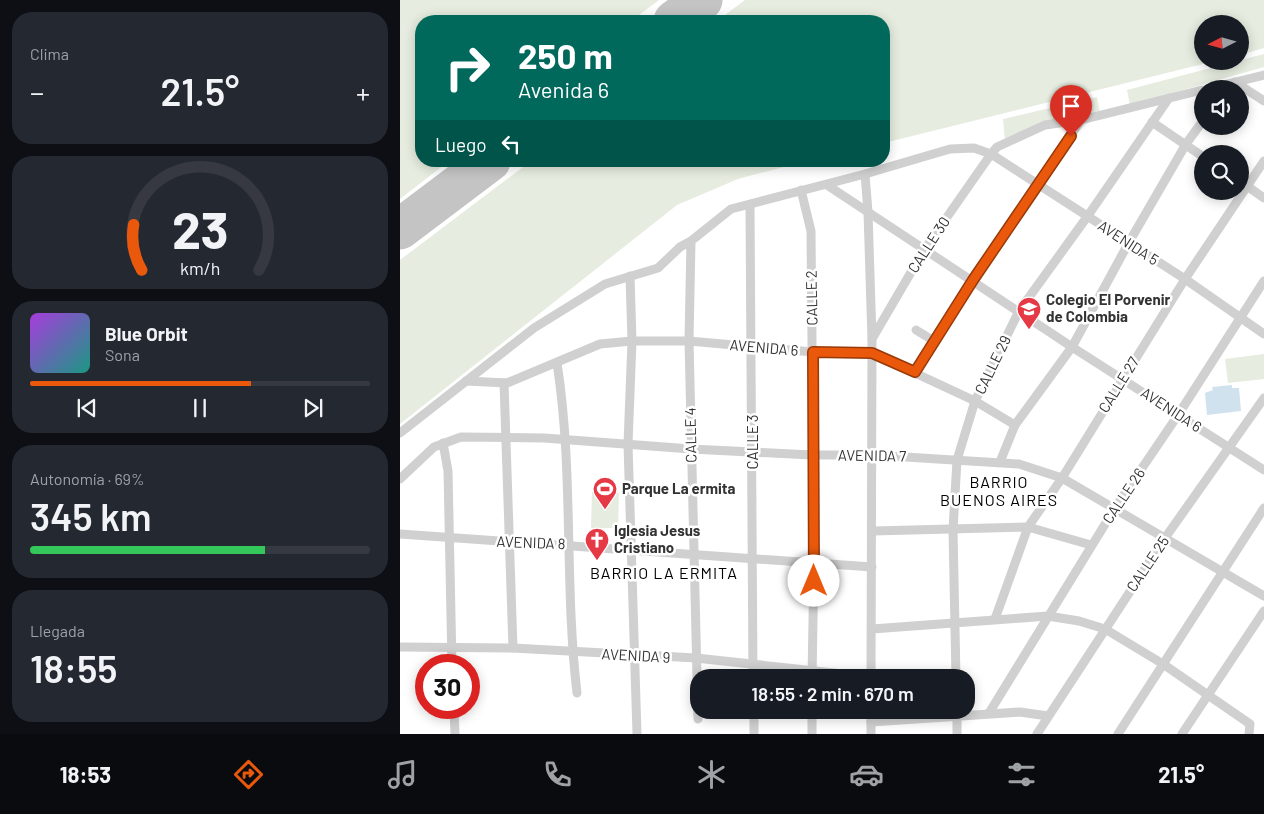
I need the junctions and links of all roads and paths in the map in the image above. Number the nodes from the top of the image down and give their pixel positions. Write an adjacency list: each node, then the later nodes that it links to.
1 (1264, 75): 2 (street)
2 (1248, 80)
3 (1194, 92): 5 (street)
4 (1249, 94): 6 (street)
5 (1169, 98): 7 (street); 8 (street, CALLE 29)
6 (1264, 101)
7 (1081, 120): 12 (street); 18 (street)
8 (1152, 122): 10 (street); 26 (street, CALLE 29)
9 (1194, 133): 10 (street)
10 (1186, 144): 11 (street); 28 (street)
11 (1194, 150)
12 (991, 154): 15 (street, AVENIDA 5); 18 (street, AVENIDA 5); 29 (street, CALLE 30)
13 (1264, 161): 17 (street, CALLE 27)
14 (889, 167): 16 (street, AVENIDA 5)
15 (890, 167)
16 (865, 174): 19 (street, AVENIDA 5); 25 (street)
17 (1249, 178)
18 (1039, 184): 26 (street, AVENIDA 5); 32 (street)
19 (827, 185): 21 (street, AVENIDA 5); 25 (street, AVENIDA 6)
20 (1249, 188): 22 (street)
21 (801, 190): 24 (street, AVENIDA 5); 46 (street, CALLE 2)
22 (1264, 198)
23 (1234, 200): 31 (street, CALLE 27)
24 (750, 206): 27 (street, AVENIDA 5); 44 (street, CALLE 3)
25 (868, 212): 29 (street, AVENIDA 6); 35 (street)
26 (1088, 217): 28 (street, AVENIDA 5); 34 (street, CALLE 29)
27 (691, 242): 30 (street, AVENIDA 5); 42 (street, CALLE 4)
28 (1128, 244): 31 (street, AVENIDA 5); 45 (street)
29 (924, 250): 32 (street, AVENIDA 6); 37 (street, CALLE 30)
30 (630, 276): 41 (street); 51 (street, AVENIDA 5)
31 (1185, 279): 36 (street, AVENIDA 5); 50 (street, CALLE 27)
32 (973, 280): 34 (street, AVENIDA 6); 43 (street)
33 (1264, 281): 36 (street, CALLE 26)
34 (1019, 312): 45 (street, AVENIDA 6); 54 (street, CALLE 29)
35 (871, 316): 37 (street); 40 (street)
36 (1240, 319): 39 (street, AVENIDA 5); 55 (street, CALLE 26)
37 (883, 320): 40 (street, CALLE 30)
38 (916, 330): 43 (street)
39 (1264, 334)
40 (872, 339): 47 (street)
41 (632, 341): 42 (street, AVENIDA 6); 48 (street, AVENIDA 6); 61 (street)
42 (689, 341): 44 (street, AVENIDA 6); 63 (street, CALLE 4)
43 (934, 341): 49 (street)
44 (752, 346): 46 (street, AVENIDA 6); 64 (street, CALLE 3)
45 (1072, 347): 50 (street, AVENIDA 6); 56 (street)
46 (813, 352): 47 (street, AVENIDA 6); 65 (street, CALLE 2)
47 (872, 353): 49 (street, AVENIDA 6); 66 (street)
48 (557, 363): 52 (street, AVENIDA 6); 59 (street)
49 (915, 372): 54 (street, AVENIDA 6)
50 (1123, 379): 55 (street, AVENIDA 6); 70 (street, CALLE 27)
51 (466, 381): 52 (street); 57 (street, AVENIDA 5)
52 (504, 383): 58 (street)
53 (1264, 398): 62 (street, CALLE 25)
54 (975, 401): 56 (street, AVENIDA 6); 67 (street, CALLE 29)
55 (1178, 415): 62 (street, AVENIDA 6); 72 (street, CALLE 26)
56 (1015, 426): 68 (street)
57 (400, 433)
58 (506, 437): 59 (street, AVENIDA 7); 60 (street, AVENIDA 7); 80 (street)
59 (566, 439): 61 (street, AVENIDA 7); 81 (street)
60 (443, 443): 71 (street, AVENIDA 7); 79 (street)
61 (628, 444): 63 (street, AVENIDA 7); 83 (street)
62 (1229, 447): 69 (street, AVENIDA 6); 78 (street, CALLE 25)
63 (691, 449): 64 (street, AVENIDA 7); 84 (street, CALLE 4)
64 (753, 452): 65 (street, AVENIDA 7); 85 (street, CALLE 3)
65 (812, 455): 66 (street, AVENIDA 7); 86 (street, CALLE 2)
66 (873, 456): 67 (street, AVENIDA 7); 76 (street)
67 (957, 460): 68 (street, AVENIDA 7); 75 (street, CALLE 29)
68 (1000, 462): 70 (street, AVENIDA 7)
69 (1264, 470)
70 (1062, 478): 72 (street, AVENIDA 7); 74 (street, CALLE 27)
71 (400, 479)
72 (1115, 508): 78 (street, AVENIDA 7); 82 (street, CALLE 26)
73 (1264, 508): 88 (street)
74 (1028, 527): 75 (street); 82 (street); 92 (street, CALLE 27)
75 (953, 530): 76 (street); 93 (street, CALLE 29)
76 (873, 532): 87 (street)
77 (400, 534): 79 (street, AVENIDA 8)
78 (1165, 538): 88 (street, AVENIDA 7); 95 (street, CALLE 25)
79 (450, 539): 80 (street, AVENIDA 8); 97 (street)
80 (509, 543): 81 (street, AVENIDA 8); 98 (street)
81 (570, 544): 83 (street, AVENIDA 8); 99 (street)
82 (1091, 546): 91 (street, CALLE 26)
83 (630, 551): 84 (street, AVENIDA 8); 101 (street)
84 (694, 555): 85 (street, AVENIDA 8); 102 (street, CALLE 4)
85 (754, 559): 86 (street, AVENIDA 8); 103 (street, CALLE 3)
86 (814, 563): 87 (street, AVENIDA 8); 108 (street, CALLE 2)
87 (872, 567): 94 (street)
88 (1223, 572): 89 (street, AVENIDA 7); 104 (street)
89 (1264, 596)
90 (1264, 611): 112 (street)
91 (1048, 616): 92 (street); 95 (street); 114 (street, CALLE 26)
92 (995, 619): 93 (street)
93 (954, 621): 94 (street); 110 (street, CALLE 29)
94 (872, 629): 109 (street)
95 (1105, 629): 104 (street); 115 (street, CALLE 25)
96 (400, 646): 97 (street, AVENIDA 9)
97 (452, 647): 98 (street, AVENIDA 9); 100 (street)
98 (513, 648): 99 (street, AVENIDA 9)
99 (572, 652): 101 (street, AVENIDA 9); 111 (street)
100 (452, 654)
101 (633, 656): 102 (street, AVENIDA 9); 123 (street)
102 (696, 658): 103 (street, AVENIDA 9); 105 (street, CALLE 4)
103 (753, 663): 106 (street, CALLE 3); 107 (street, AVENIDA 9)
104 (1163, 664): 112 (street); 129 (street)
105 (696, 669)
106 (753, 669)
107 (785, 669)
108 (812, 669)
109 (871, 669)
110 (956, 669)
111 (577, 693)
112 (1209, 694): 130 (street); 131 (street)
113 (975, 713): 114 (street)
114 (989, 713): 115 (street)
115 (1048, 716): 128 (street, CALLE 25)
116 (454, 719): 122 (street)
117 (754, 719): 124 (street)
118 (812, 719): 125 (street)
119 (900, 719): 121 (street)
120 (957, 719): 127 (street)
121 (871, 722): 126 (street)
122 (455, 734)
123 (637, 734)
124 (754, 734)
125 (812, 734)
126 (871, 734)
127 (957, 734)
128 (1037, 734)
129 (1118, 734)
130 (1182, 734)
131 (1249, 734)

